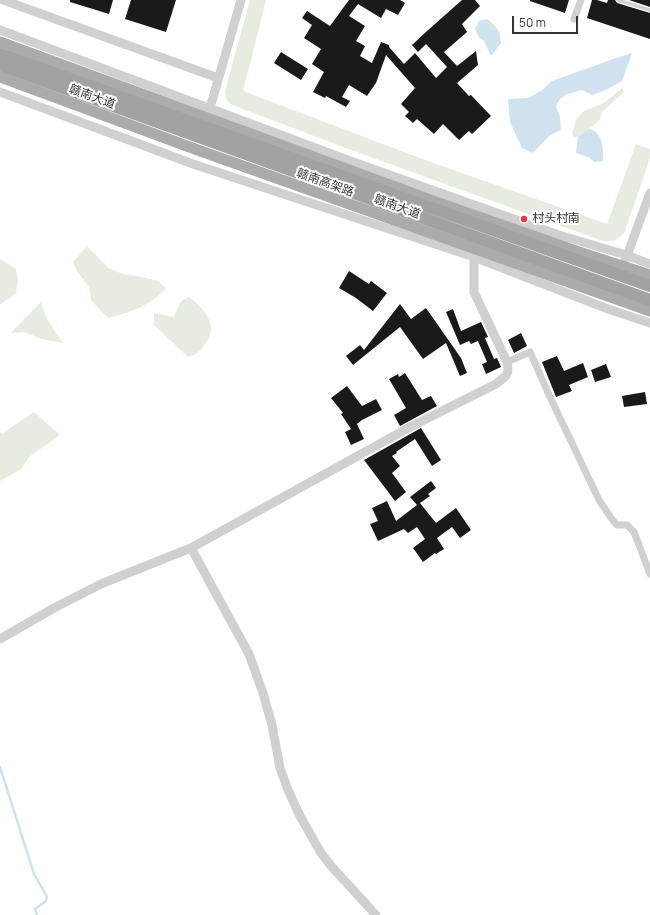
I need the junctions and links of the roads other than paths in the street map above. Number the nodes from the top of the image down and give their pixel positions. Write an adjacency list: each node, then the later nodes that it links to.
1 (3, 0): 12 (street)
2 (241, 0): 12 (street)
3 (581, 0): 6 (street)
4 (618, 0): 5 (lane)
5 (650, 10)
6 (574, 20)
7 (0, 30): 14 (street)
8 (0, 42): 16 (main road, 赣南大道)
9 (0, 54): 23 (highway, 赣南高架路, bridge)
10 (0, 65): 25 (highway, 赣南高架路, bridge)
11 (0, 77): 22 (main road, 赣南大道)
12 (218, 78): 14 (street)
13 (0, 92): 18 (street)
14 (210, 108): 17 (street)
15 (650, 192): 17 (street)
16 (576, 251): 20 (main road, 赣南大道); 22 (main road)
17 (626, 255): 19 (street); 20 (street)
18 (474, 257): 26 (street); 28 (street)
19 (650, 264)
20 (623, 267): 21 (main road, 赣南大道); 24 (street)
21 (650, 275)
22 (567, 282): 24 (main road, 赣南大道)
23 (650, 286)
24 (613, 298): 25 (main road, 赣南大道); 26 (street)
25 (650, 306)
26 (608, 309): 27 (street)
27 (650, 323)
28 (507, 362): 29 (street); 30 (street)
29 (191, 548): 31 (street); 32 (street)
30 (650, 574)
31 (0, 639)
32 (376, 915)

